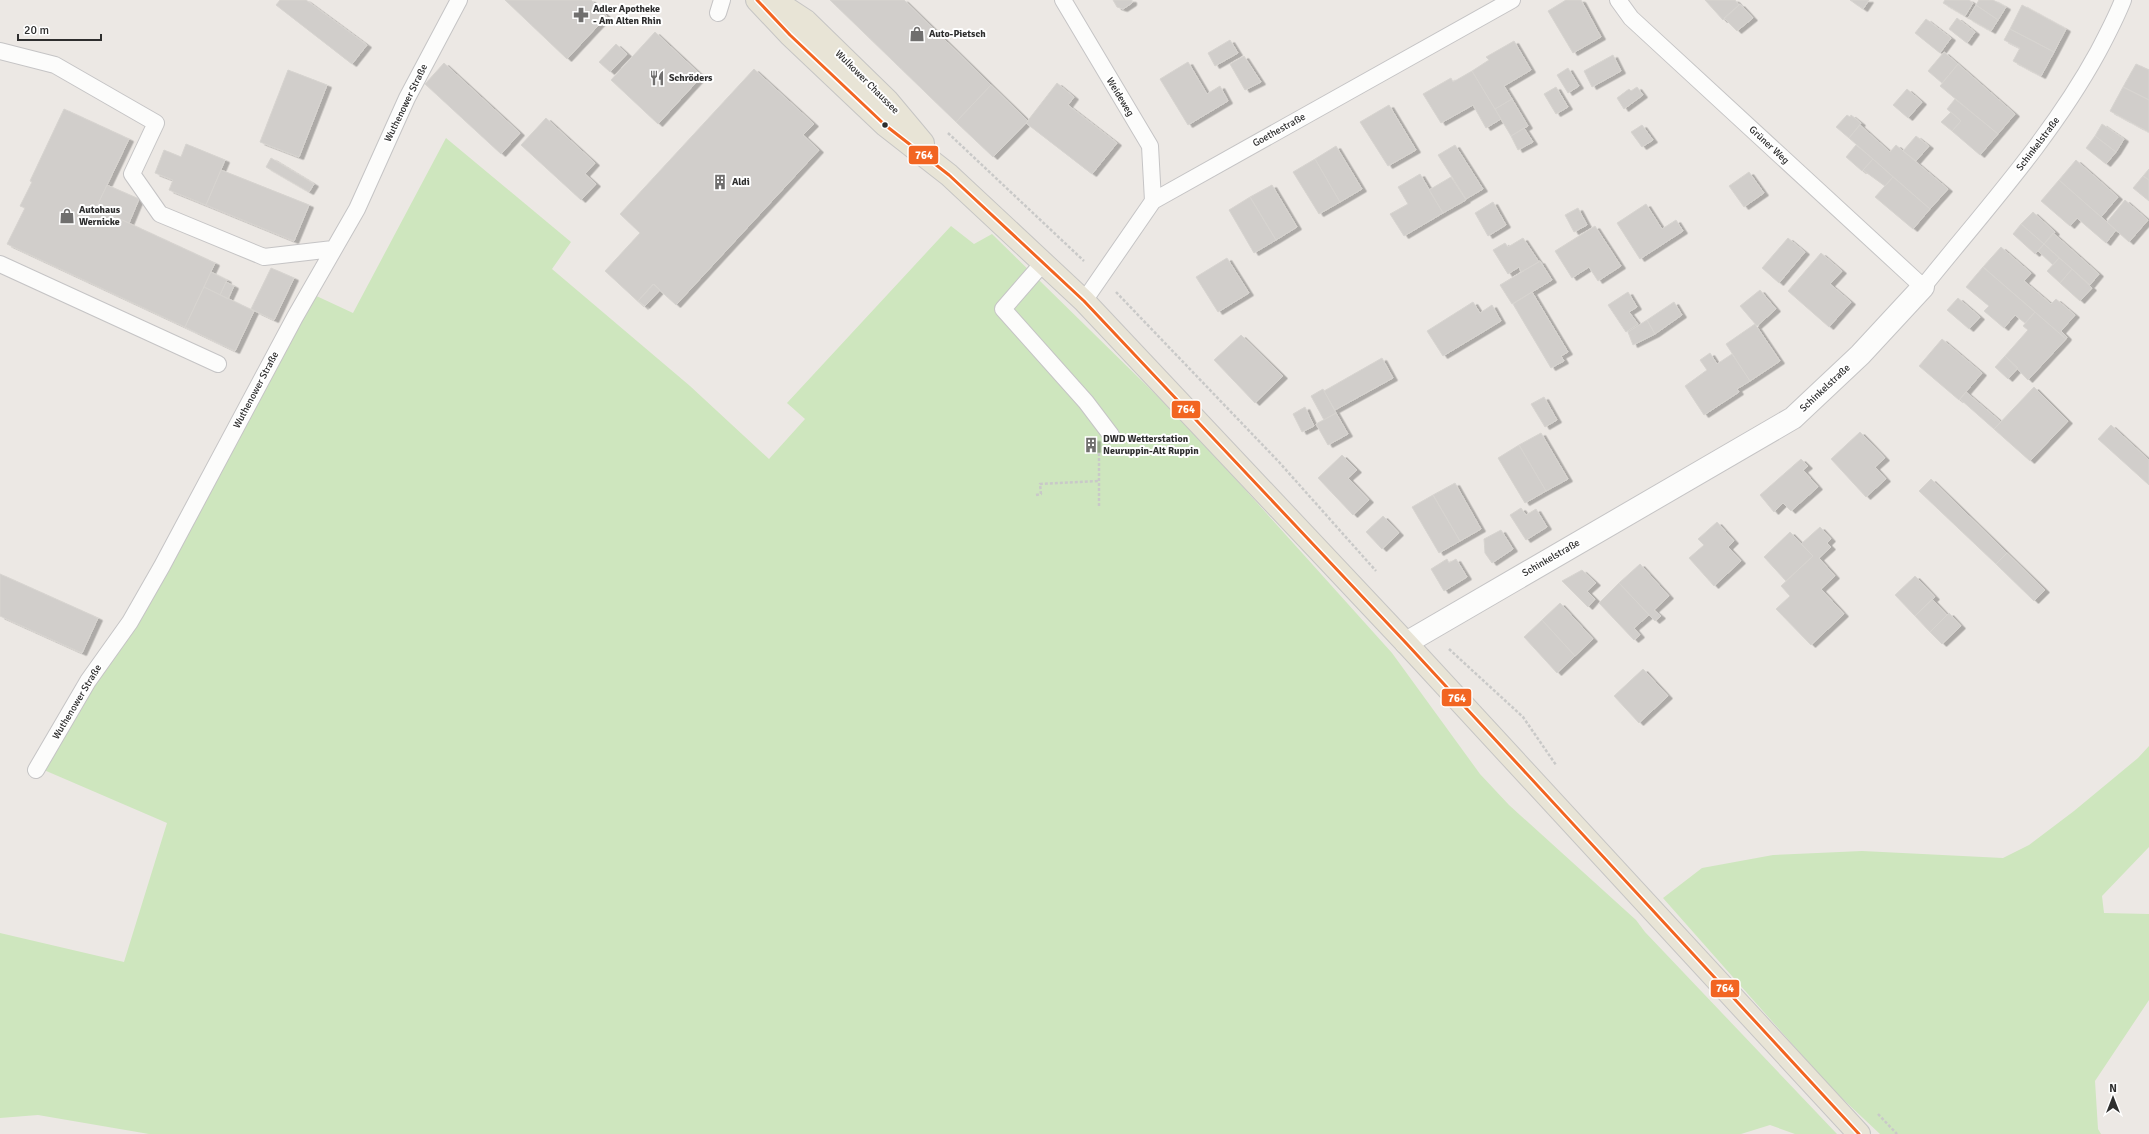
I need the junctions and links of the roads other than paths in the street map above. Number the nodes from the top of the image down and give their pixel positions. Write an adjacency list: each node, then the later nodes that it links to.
1 (458, 0): 11 (lane, Wuthenower Straße)
2 (757, 0): 9 (main road, Wulkower Chaussee)
3 (774, 0): 9 (main road, Wulkower Chaussee)
4 (1063, 0): 10 (lane, Weideweg)
5 (1512, 0): 10 (lane, Goethestraße)
6 (1618, 0): 14 (lane, Grüner Weg)
7 (2123, 0): 14 (lane, Schinkelstraße)
8 (0, 52): 11 (lane)
9 (949, 175): 12 (main road, Wulkower Chaussee)
10 (1153, 201): 15 (lane, Goethestraße)
11 (333, 248): 19 (lane, Wuthenower Straße)
12 (1043, 263): 15 (main road, Wulkower Chaussee); 17 (lane)
13 (0, 264): 16 (lane)
14 (1923, 287): 18 (street, Schinkelstraße)
15 (1084, 301): 18 (main road, Wulkower Chaussee)
16 (218, 364)
17 (1111, 435)
18 (1406, 643): 20 (main road, Wulkower Chaussee)
19 (36, 770)
20 (1859, 1134)

